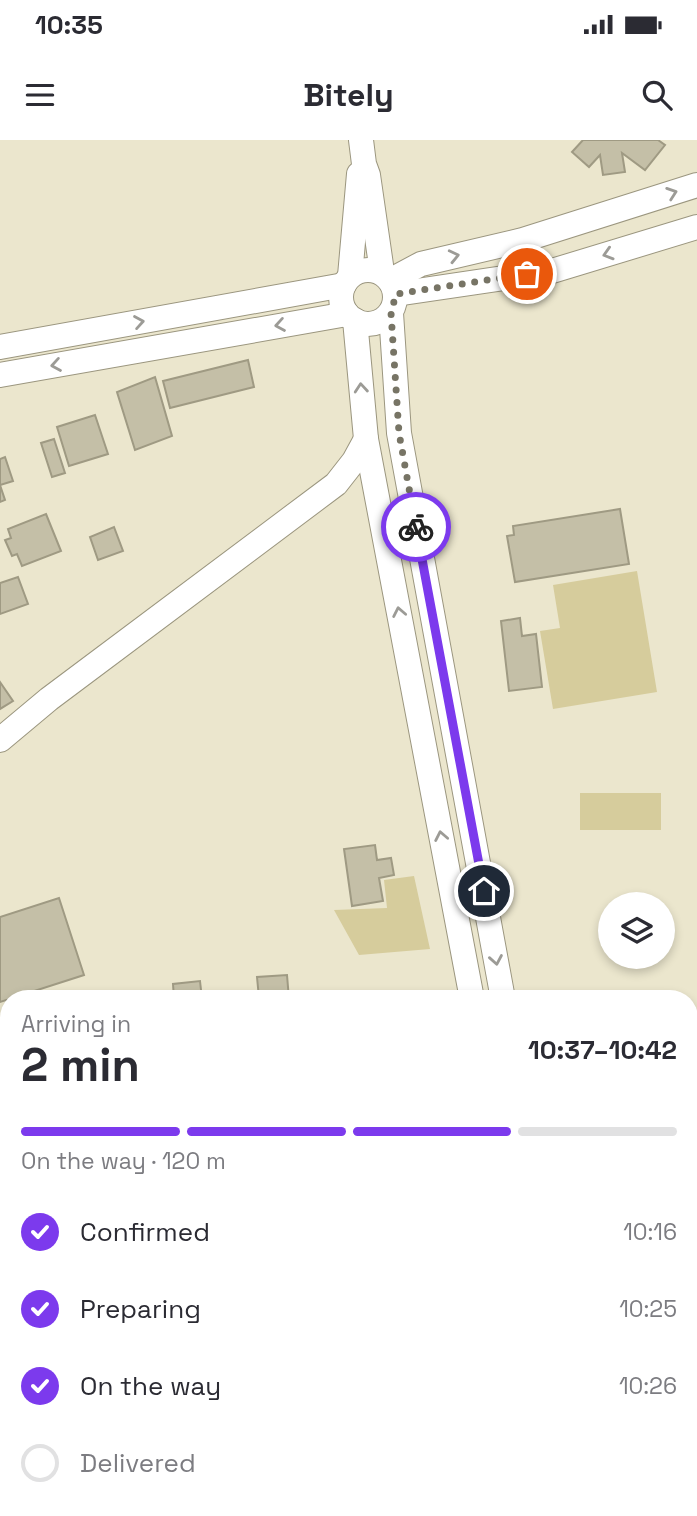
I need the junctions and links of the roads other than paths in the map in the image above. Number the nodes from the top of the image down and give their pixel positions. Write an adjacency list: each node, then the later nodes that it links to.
1 (363, 152): 4 (street); 5 (street)
2 (697, 185): 5 (street, one-way to 2)
3 (697, 227): 5 (street, one-way to 5)
4 (347, 280): 5 (street); 6 (street); 7 (street, one-way to 4)
5 (390, 290): 6 (street); 12 (street, one-way to 12)
6 (351, 317): 8 (street, one-way to 8); 9 (street, one-way to 6)
7 (0, 348)
8 (0, 375)
9 (366, 439): 10 (street); 11 (street, one-way to 9)
10 (0, 740)
11 (470, 990)
12 (501, 990)

